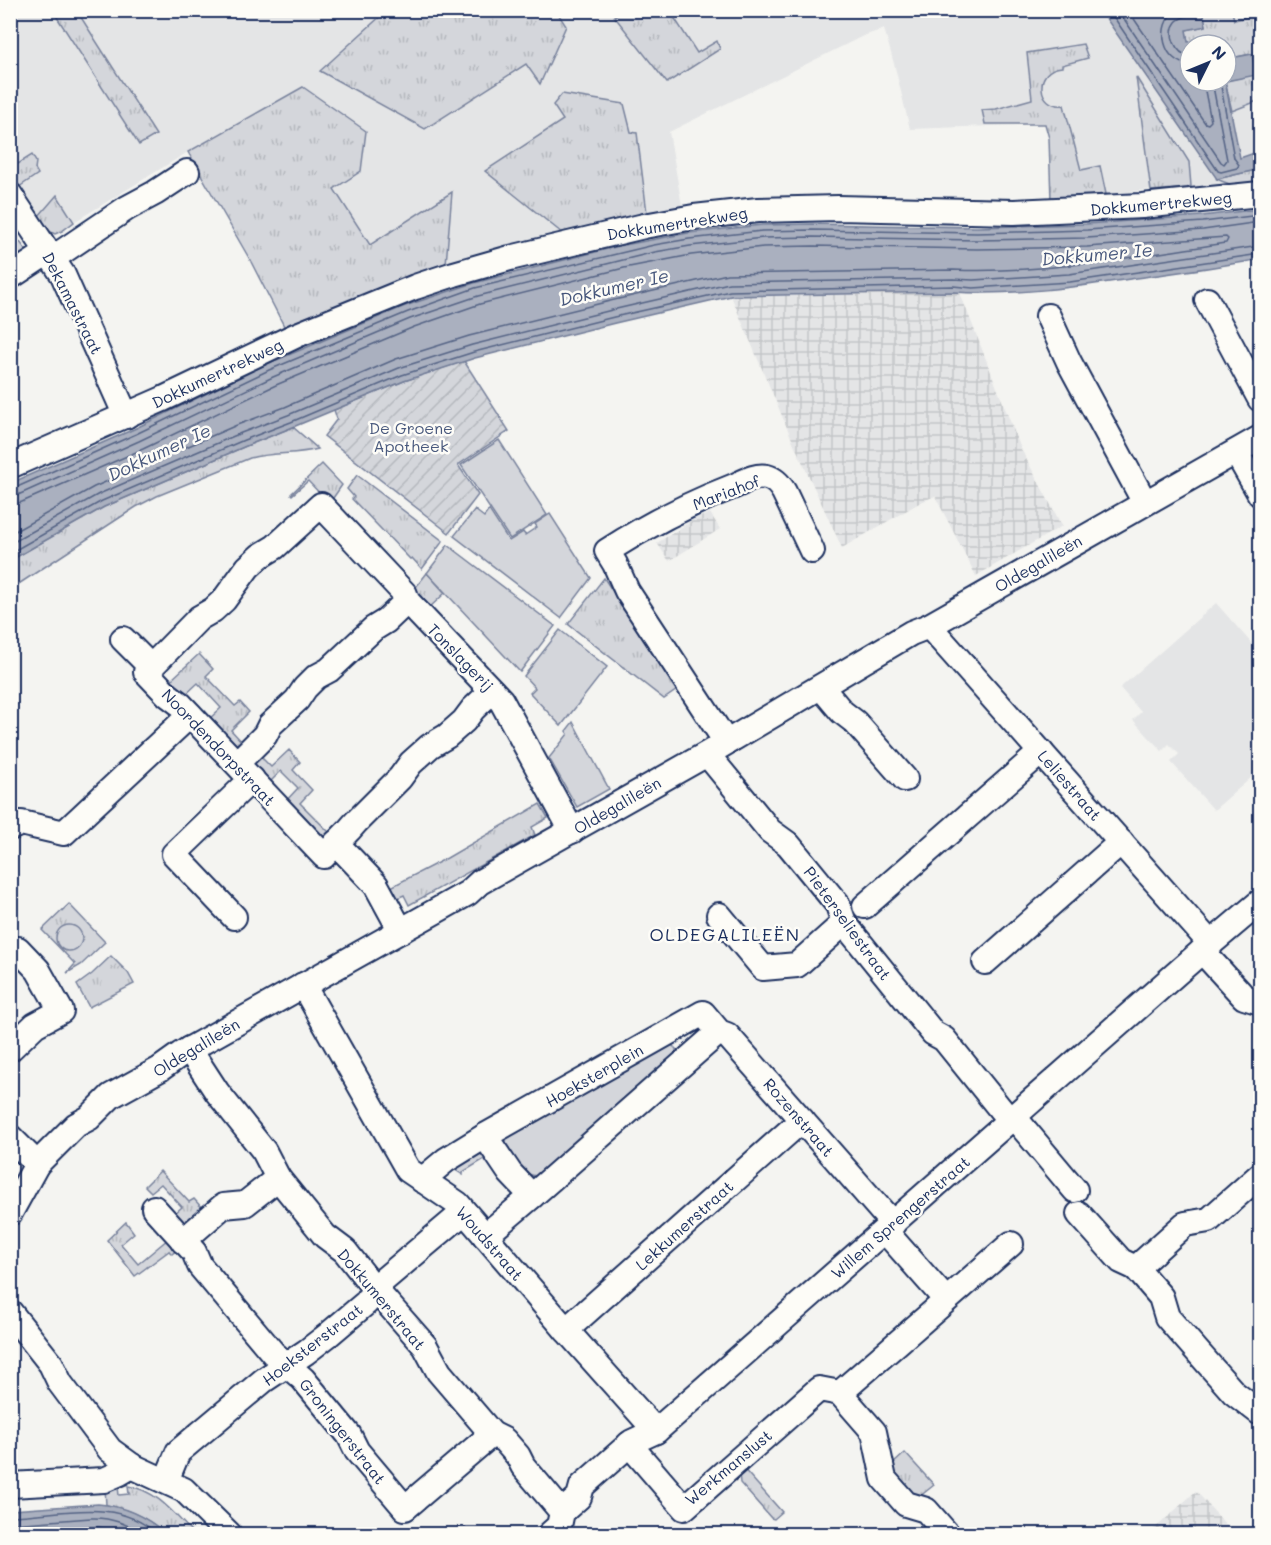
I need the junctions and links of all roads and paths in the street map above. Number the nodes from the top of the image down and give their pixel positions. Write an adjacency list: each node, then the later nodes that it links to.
1 (187, 172): 4 (street)
2 (1260, 194): 9 (street, Dokkumertrekweg)
3 (10, 195): 4 (street, Dekamastraat)
4 (51, 255): 5 (street); 9 (street, Dekamastraat)
5 (10, 277)
6 (1207, 300): 8 (street)
7 (1048, 316): 14 (street)
8 (1260, 399)
9 (126, 416): 12 (street, Dokkumertrekweg)
10 (1260, 438): 11 (street, Oldegalileën)
11 (1236, 452): 13 (street); 14 (street, Oldegalileën)
12 (10, 466)
13 (1260, 494)
14 (1146, 503): 18 (street, Oldegalileën)
15 (607, 551): 16 (street, Mariahof); 24 (street, Pieterseliestraat)
16 (812, 551)
17 (407, 601): 20 (street, Tonslagerij); 22 (street, Tonslagerij); 26 (street)
18 (929, 626): 21 (street, Oldegalileën); 25 (street, Leliestraat)
19 (123, 639): 20 (street, Noordendorpstraat)
20 (151, 668): 23 (street, Noordendorpstraat)
21 (821, 687): 24 (street, Oldegalileën); 27 (street)
22 (492, 691): 29 (street, Tonslagerij); 31 (street)
23 (190, 714): 26 (street, Noordendorpstraat); 28 (street)
24 (716, 748): 29 (street, Oldegalileën); 36 (street, Pieterseliestraat)
25 (1041, 752): 30 (street, Leliestraat); 33 (street)
26 (244, 771): 31 (street, Noordendorpstraat); 35 (street)
27 (905, 779)
28 (10, 828)
29 (572, 831): 37 (street, Oldegalileën)
30 (1121, 842): 38 (street, Leliestraat); 40 (street)
31 (330, 849): 37 (street, Noordendorpstraat)
32 (1260, 902): 38 (street, Willem Sprengerstraat)
33 (865, 906)
34 (719, 915): 36 (street)
35 (234, 916)
36 (844, 923): 47 (street, Pieterseliestraat)
37 (401, 931): 41 (street, Oldegalileën)
38 (1207, 947): 42 (street, Leliestraat); 47 (street, Willem Sprengerstraat)
39 (18, 948): 45 (street)
40 (986, 962)
41 (303, 986): 46 (street, Oldegalileën); 54 (street, Woudstraat)
42 (1260, 1002)
43 (703, 1013): 44 (street, Rozenstraat); 49 (street, Hoeksterplein)
44 (719, 1032): 48 (street, Rozenstraat); 56 (street)
45 (10, 1049)
46 (189, 1049): 51 (street, Oldegalileën); 53 (street, Dokkumerstraat)
47 (1012, 1119): 55 (street, Pieterseliestraat); 61 (street, Willem Sprengerstraat)
48 (802, 1120): 61 (street, Rozenstraat); 69 (street, Lekkumerstraat)
49 (485, 1136): 54 (street, Hoeksterplein); 56 (street)
50 (10, 1137): 51 (street)
51 (37, 1164): 59 (street, Oldegalileën)
52 (1260, 1175): 65 (street)
53 (278, 1178): 63 (street); 66 (street, Dokkumerstraat)
54 (422, 1180): 58 (street, Woudstraat)
55 (1075, 1190)
56 (532, 1196): 62 (street)
57 (154, 1208): 63 (street, Groningerstraat)
58 (464, 1212): 62 (street, Woudstraat); 66 (street, Hoeksterstraat)
59 (10, 1213)
60 (1079, 1214): 65 (street)
61 (889, 1227): 67 (street); 73 (street, Willem Sprengerstraat)
62 (485, 1236): 69 (street, Woudstraat)
63 (183, 1240): 70 (street, Groningerstraat)
64 (1011, 1244): 67 (street)
65 (1136, 1268): 72 (street)
66 (374, 1288): 70 (street, Hoeksterstraat); 74 (street, Dokkumerstraat)
67 (946, 1300): 71 (street)
68 (10, 1312): 76 (street)
69 (566, 1330): 73 (street, Woudstraat)
70 (288, 1364): 74 (street, Groningerstraat); 77 (street, Hoeksterstraat)
71 (840, 1393): 75 (street, Werkmanslust); 82 (street)
72 (1260, 1413)
73 (656, 1431): 75 (street, Willem Sprengerstraat)
74 (492, 1434): 79 (street, Dokkumerstraat)
75 (630, 1444): 79 (street, Willem Sprengerstraat)
76 (132, 1466): 77 (street); 78 (street)
77 (166, 1481): 80 (street)
78 (10, 1485)
79 (562, 1512): 81 (street, Willem Sprengerstraat)
80 (229, 1534)
81 (550, 1534)
82 (947, 1534)

